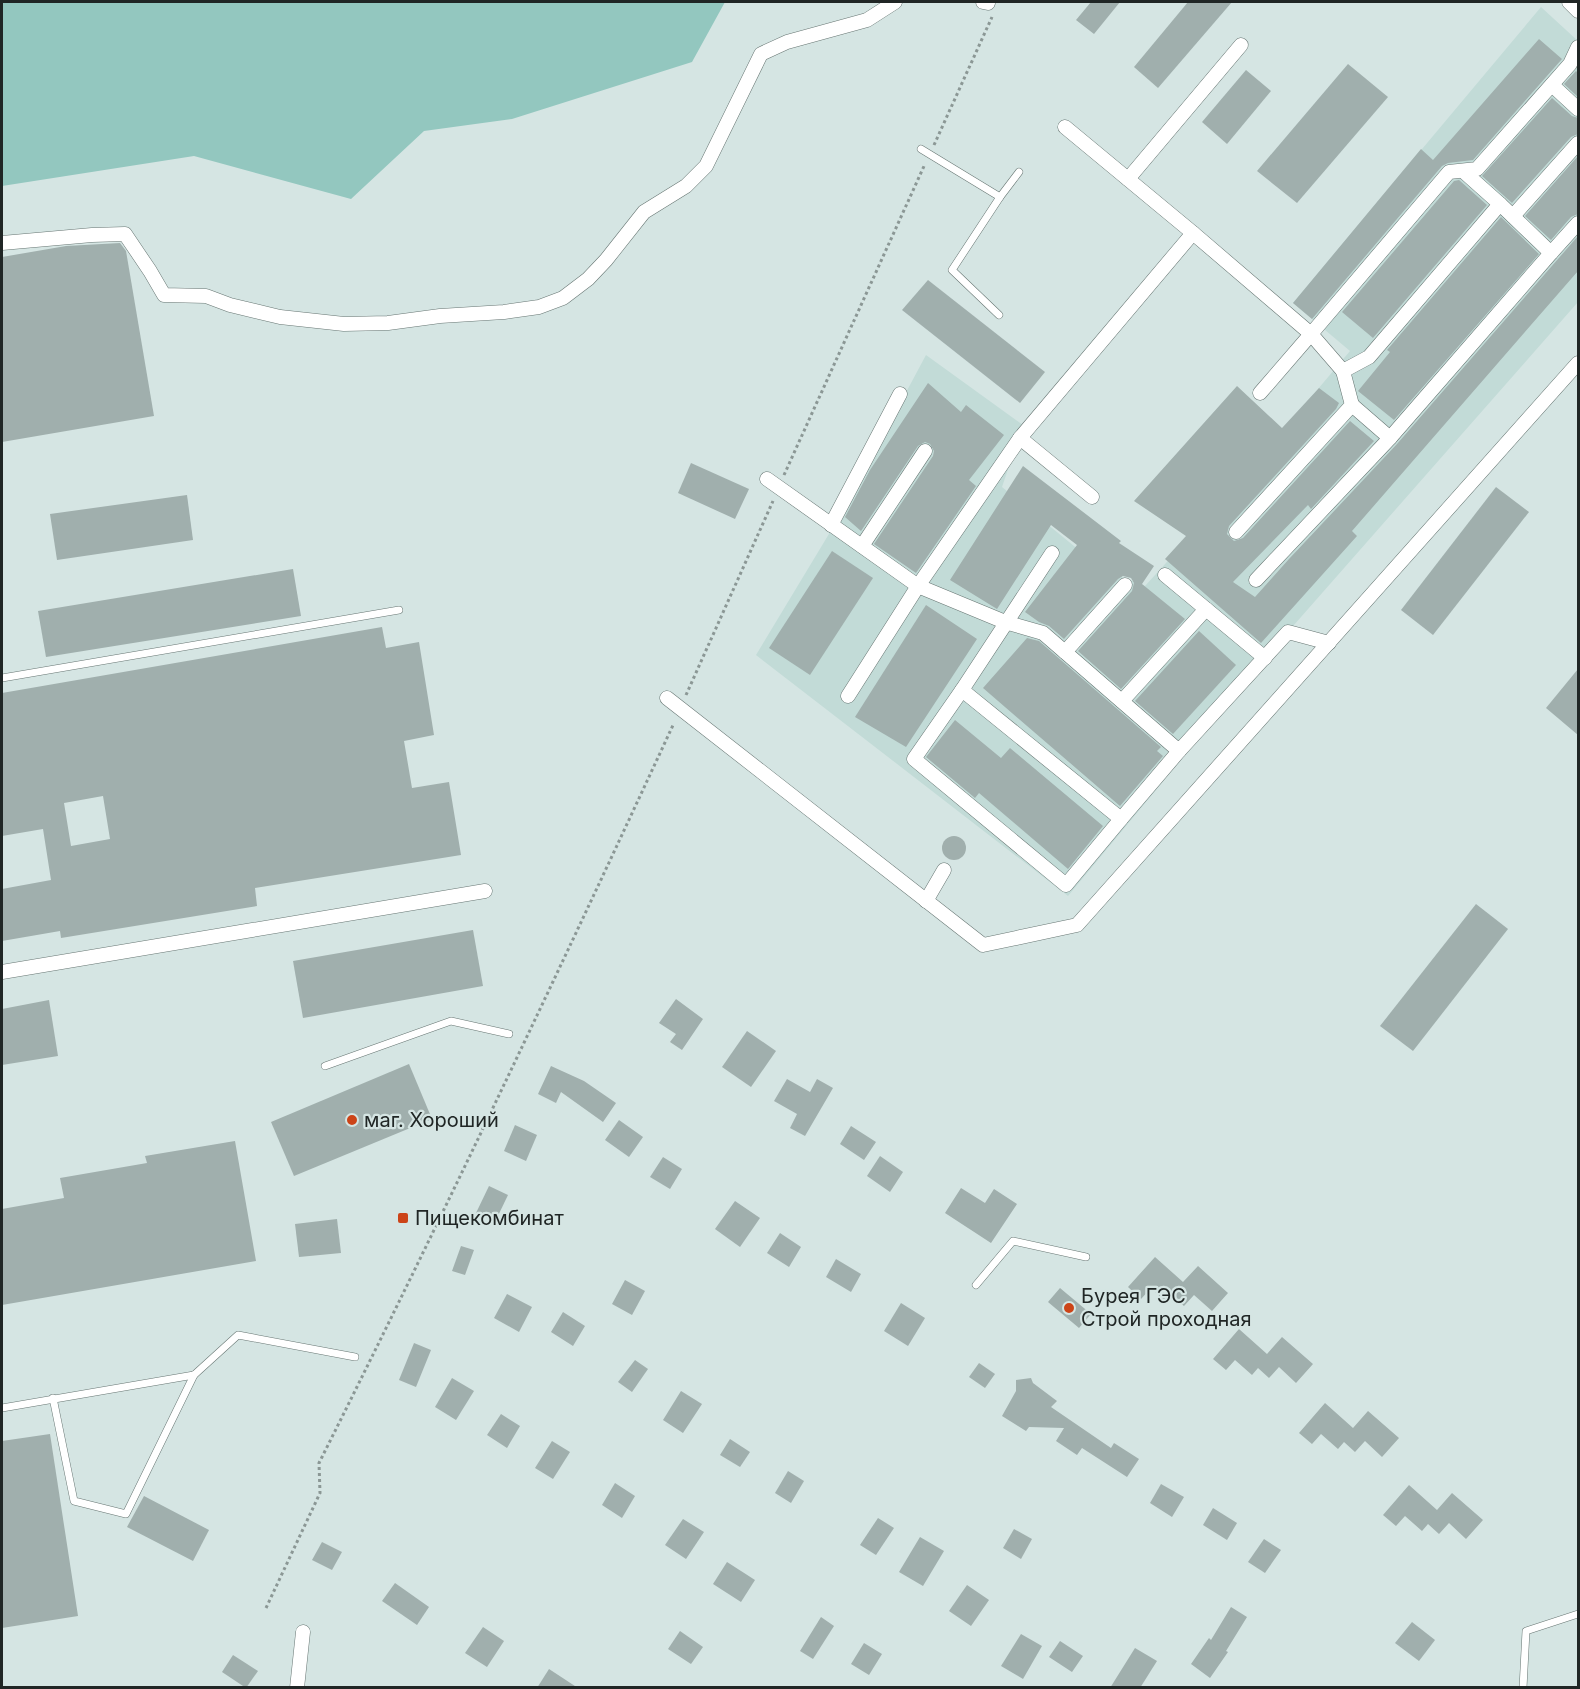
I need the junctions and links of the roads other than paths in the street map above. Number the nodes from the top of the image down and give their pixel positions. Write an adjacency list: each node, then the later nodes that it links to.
1 (896, 2): 19 (street)
2 (1569, 2): 3 (street)
3 (1578, 11)
4 (1241, 45): 13 (street)
5 (1578, 47): 6 (street)
6 (1551, 86): 7 (street); 11 (street)
7 (1578, 109)
8 (1065, 127): 13 (street)
9 (1578, 143): 16 (street)
10 (921, 148): 14 (lane)
11 (1463, 171): 15 (street); 22 (street)
12 (1019, 172): 14 (lane)
13 (1128, 179): 18 (street)
14 (1000, 197): 21 (lane)
15 (1500, 204): 16 (street); 24 (street)
16 (1513, 216): 20 (street)
17 (1578, 223): 20 (street)
18 (1193, 232): 22 (street); 28 (street)
19 (2, 243)
20 (1551, 253): 29 (street)
21 (999, 315)
22 (1311, 334): 24 (street); 25 (street)
23 (1578, 363): 44 (street)
24 (1343, 371): 27 (street)
25 (1260, 393)
26 (900, 394): 33 (street)
27 (1352, 405): 29 (street); 34 (street)
28 (1020, 438): 32 (street); 40 (street)
29 (1390, 438): 38 (street)
30 (925, 451): 35 (street)
31 (767, 479): 33 (street)
32 (1092, 497)
33 (831, 525): 35 (street)
34 (1236, 532)
35 (862, 546): 40 (street)
36 (1052, 553): 43 (street)
37 (1165, 575): 42 (street)
38 (1256, 580)
39 (1125, 585): 45 (street)
40 (918, 586): 43 (street); 49 (street)
41 (399, 609): 47 (lane)
42 (1206, 609): 46 (street); 51 (street)
43 (1005, 622): 45 (street); 48 (street)
44 (1329, 643): 46 (street); 56 (street)
45 (1065, 652): 51 (street)
46 (1265, 658): 52 (street)
47 (2, 678)
48 (962, 690): 53 (street); 53 (street)
49 (848, 696)
50 (667, 698): 56 (street)
51 (1122, 701): 52 (street)
52 (1179, 751): 53 (street)
53 (1121, 819)
54 (944, 870): 56 (street)
55 (485, 891): 57 (street)
56 (926, 901)
57 (2, 972)
58 (509, 1034): 59 (lane)
59 (325, 1066)
60 (1086, 1257): 61 (lane)
61 (976, 1285)
62 (356, 1357): 63 (lane)
63 (194, 1375): 64 (lane); 64 (lane)
64 (53, 1398): 65 (lane)
65 (2, 1408)
66 (1578, 1614): 69 (lane)
67 (303, 1632): 68 (street)
68 (297, 1688)
69 (1524, 1688)

